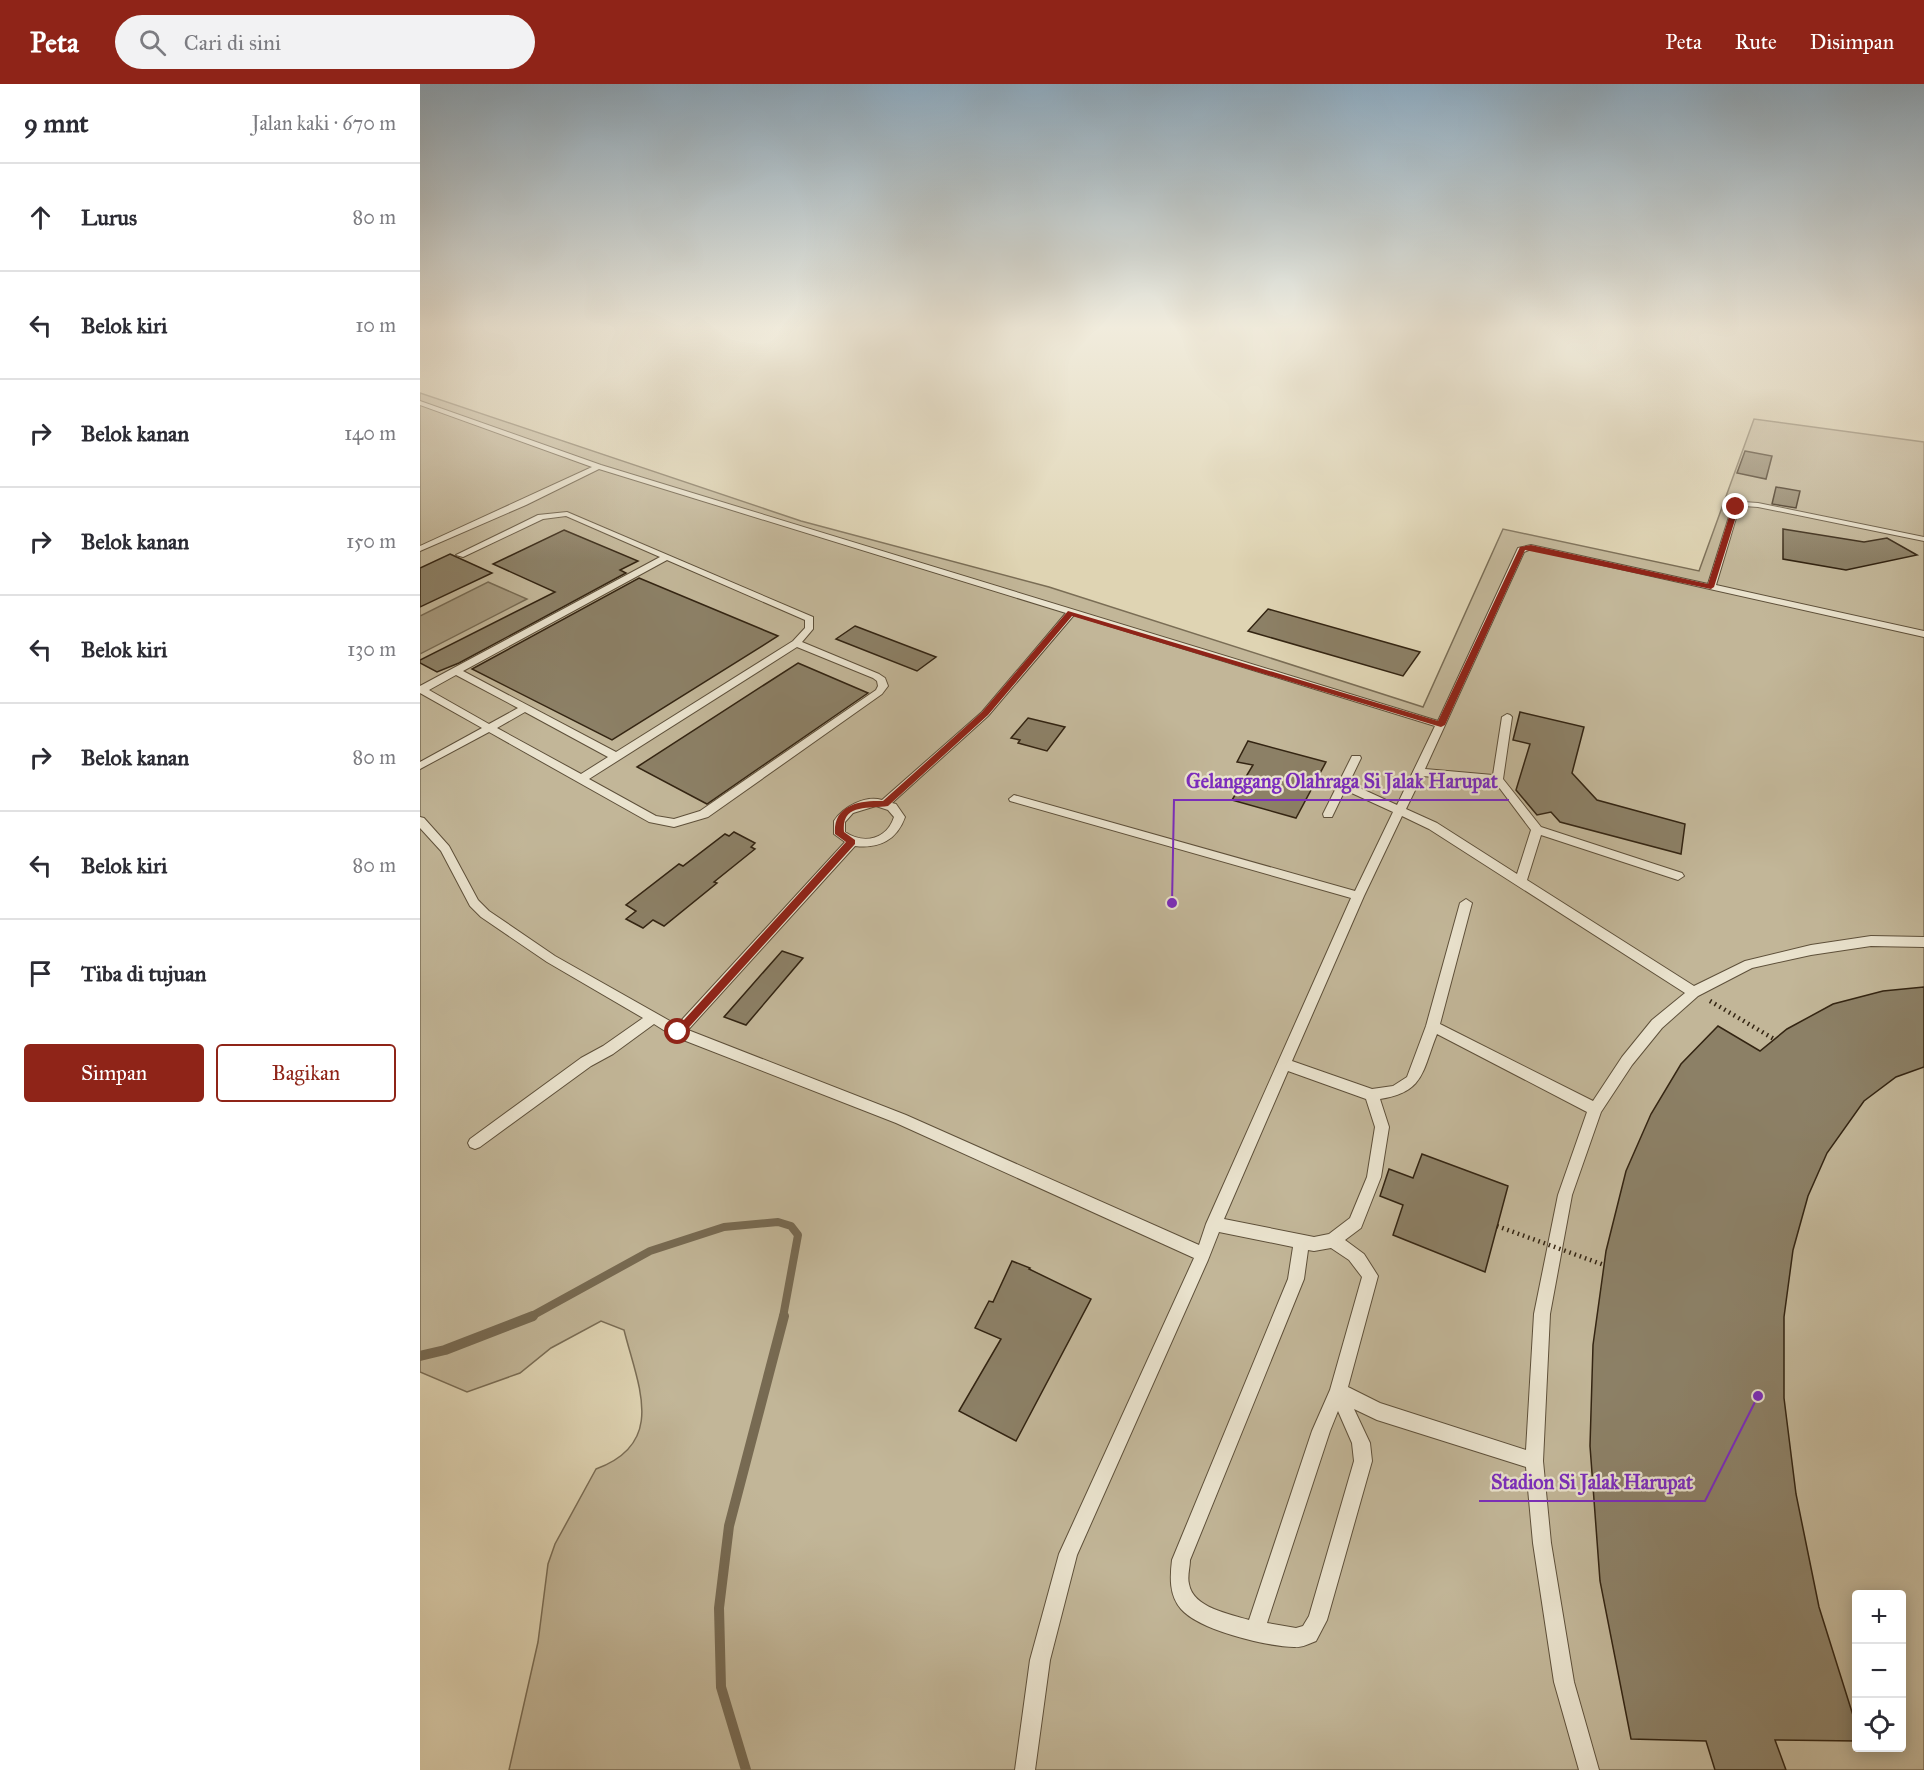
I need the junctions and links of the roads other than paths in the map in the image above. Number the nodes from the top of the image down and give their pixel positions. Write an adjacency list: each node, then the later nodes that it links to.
1 (422, 404): 2 (lane)
2 (598, 467): 4 (lane); 8 (lane)
3 (1924, 539): 7 (lane)
4 (420, 549)
5 (460, 555): 6 (lane)
6 (667, 557): 10 (lane); 11 (lane)
7 (1711, 587): 9 (lane); 15 (lane)
8 (1071, 613): 15 (lane); 25 (lane)
9 (1924, 634)
10 (796, 643): 17 (lane); 21 (lane)
11 (457, 672): 12 (lane); 13 (lane)
12 (421, 689): 16 (lane)
13 (525, 708): 16 (lane); 17 (lane)
14 (1507, 717): 22 (lane)
15 (1441, 725): 20 (lane)
16 (490, 728): 19 (lane); 21 (lane)
17 (615, 756): 21 (lane)
18 (1356, 758): 23 (lane)
19 (420, 766)
20 (1418, 772): 22 (lane); 26 (lane)
21 (582, 778)
22 (1498, 780): 29 (lane)
23 (1342, 784): 26 (lane); 27 (lane)
24 (1014, 799): 33 (lane)
25 (885, 804): 30 (lane); 30 (lane)
26 (1400, 809): 32 (lane); 33 (lane)
27 (1328, 814)
28 (420, 821): 37 (lane)
29 (1537, 830): 31 (lane); 32 (lane)
30 (852, 842): 39 (lane)
31 (1678, 876)
32 (1521, 880): 36 (lane)
33 (1358, 896): 40 (lane)
34 (1466, 903): 38 (lane)
35 (1924, 942): 36 (lane)
36 (1694, 992): 42 (lane)
37 (653, 1018): 39 (lane); 43 (lane)
38 (1433, 1026): 41 (lane); 42 (lane)
39 (678, 1032): 47 (lane)
40 (1285, 1064): 41 (lane); 44 (lane)
41 (1372, 1095): 45 (lane)
42 (1595, 1109): 49 (lane)
43 (475, 1143)
44 (1214, 1224): 46 (lane); 47 (lane)
45 (1332, 1241): 46 (lane); 48 (lane)
46 (1301, 1242): 50 (lane)
47 (1203, 1255): 51 (lane)
48 (1338, 1391): 49 (lane); 50 (lane); 50 (lane)
49 (1534, 1461): 52 (lane)
50 (1255, 1631)
51 (1025, 1770)
52 (1589, 1770)

